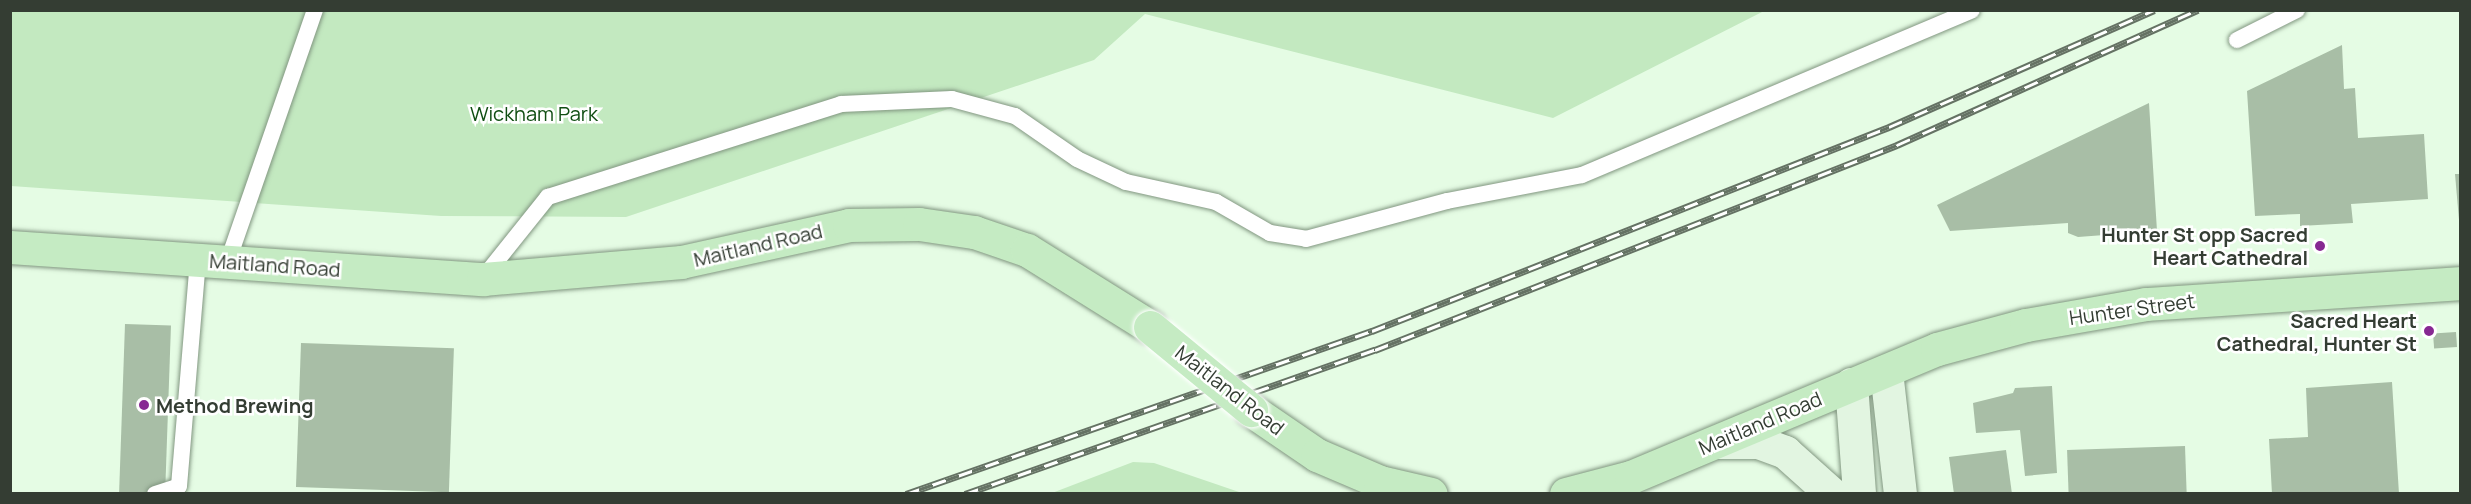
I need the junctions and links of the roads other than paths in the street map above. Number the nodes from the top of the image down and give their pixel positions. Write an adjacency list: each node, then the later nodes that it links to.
1 (315, 10): 6 (lane)
2 (1972, 10): 7 (lane)
3 (2297, 10): 4 (lane)
4 (2237, 40)
5 (10, 248): 6 (main road, Maitland Road)
6 (213, 260): 7 (main road, Maitland Road); 13 (lane)
7 (483, 279): 14 (main road, Maitland Road, bridge)
8 (2460, 283): 9 (main road, Hunter Street)
9 (1951, 345): 10 (main road, Maitland Road)
10 (1886, 371): 11 (main road, Maitland Road); 18 (main road)
11 (1851, 384): 12 (main road, Maitland Road); 17 (main road)
12 (1718, 442): 15 (main road, Maitland Road); 16 (main road)
13 (155, 494)
14 (1431, 494)
15 (1566, 494)
16 (1832, 494)
17 (1859, 494)
18 (1900, 494)

